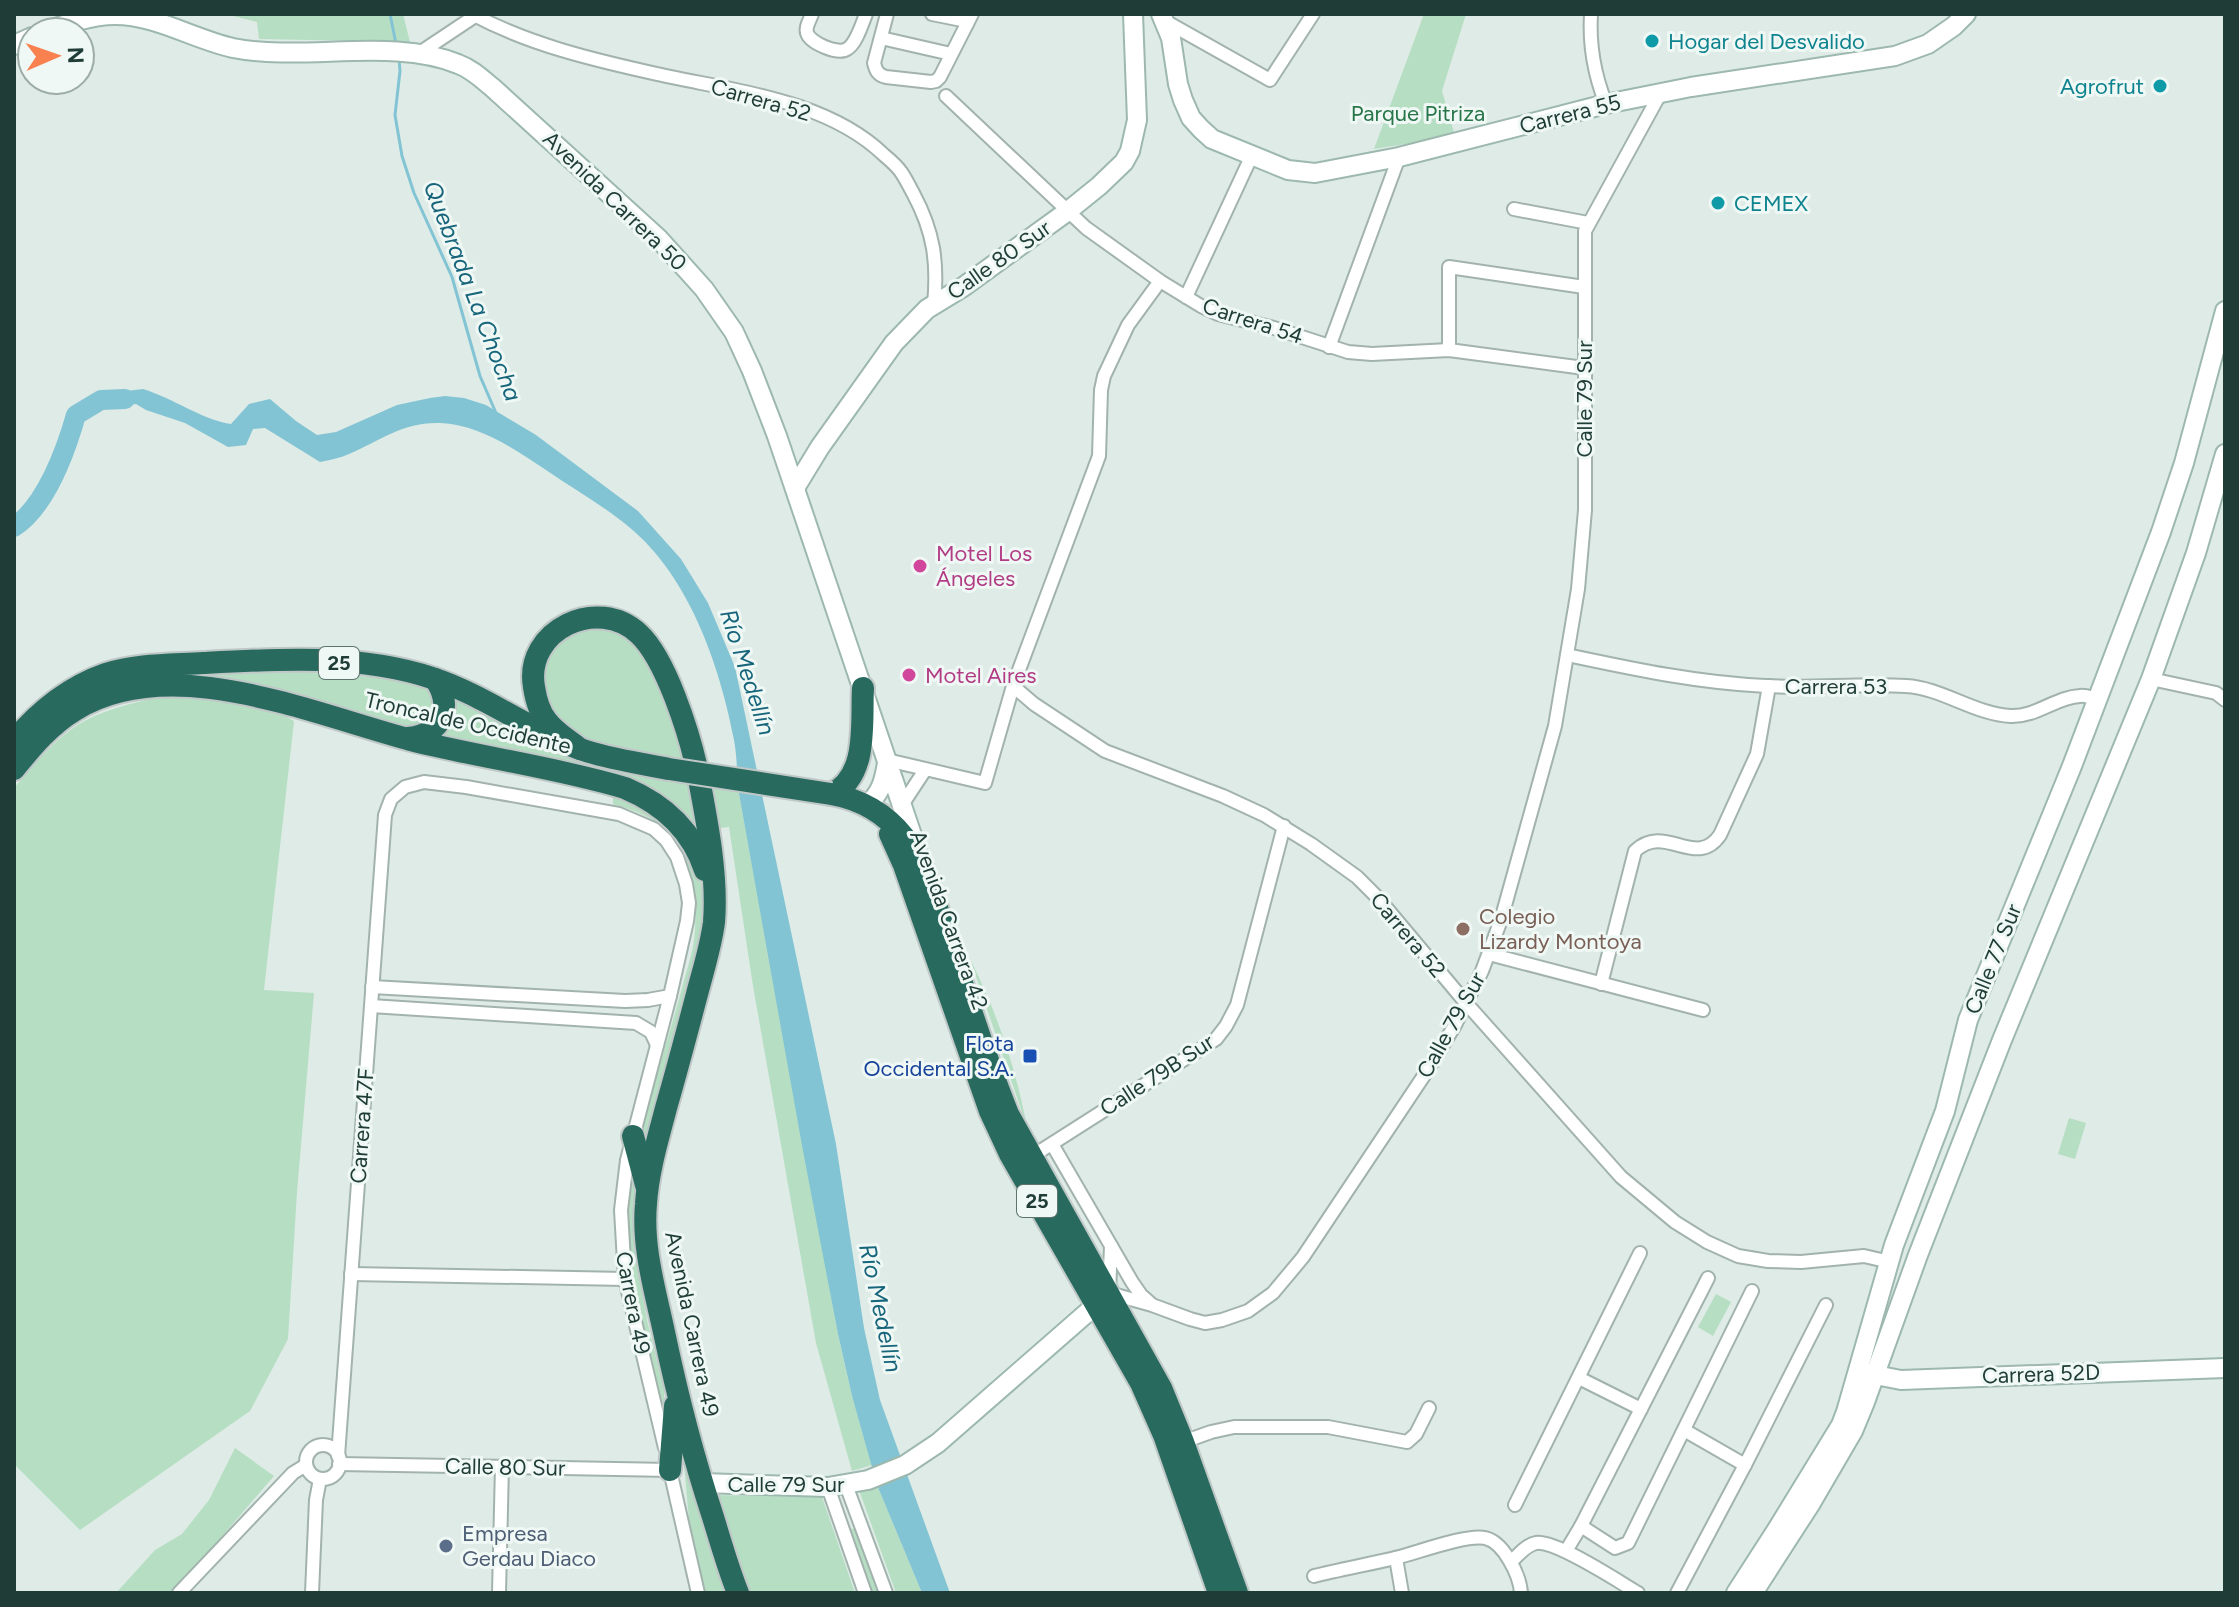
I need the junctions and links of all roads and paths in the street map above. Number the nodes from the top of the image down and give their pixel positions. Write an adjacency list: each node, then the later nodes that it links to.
1 (812, 14): 12 (street)
2 (850, 14): 12 (street)
3 (887, 14): 14 (street)
4 (932, 14): 13 (street)
5 (1133, 14): 23 (street, Calle 80 Sur)
6 (1313, 14): 11 (street)
7 (1591, 14): 19 (street)
8 (1966, 14): 17 (street, Carrera 55)
9 (475, 15): 15 (street); 28 (street, Carrera 52)
10 (96, 17): 15 (street, Avenida Carrera 50)
11 (1163, 17): 20 (street, Carrera 55)
12 (865, 18)
13 (970, 19): 16 (street)
14 (881, 38): 16 (street); 16 (street)
15 (413, 53): 33 (street, Avenida Carrera 50)
16 (951, 54)
17 (1660, 94): 19 (street, Carrera 55); 24 (street, Calle 79 Sur)
18 (946, 96): 23 (street, Carrera 54)
19 (1606, 104): 21 (street, Carrera 55)
20 (1252, 155): 21 (street, Carrera 55); 27 (street)
21 (1399, 157): 30 (street)
22 (1514, 209): 24 (street)
23 (1068, 211): 25 (street, Carrera 54); 28 (street, Calle 80 Sur)
24 (1588, 223): 26 (street, Calle 79 Sur)
25 (1160, 281): 27 (street, Carrera 54); 40 (street)
26 (1584, 287): 31 (street); 32 (street, Calle 79 Sur)
27 (1186, 297): 30 (street, Carrera 54)
28 (934, 305): 34 (street, Calle 80 Sur)
29 (2225, 311): 43 (street, Calle 77 Sur)
30 (1329, 347): 31 (street, Carrera 54)
31 (1449, 350): 32 (street, Carrera 54)
32 (1584, 368): 37 (street, Calle 79 Sur)
33 (777, 436): 34 (street); 36 (street, Avenida Carrera 50)
34 (820, 447): 36 (street, Calle 80 Sur)
35 (2225, 454): 39 (street, Calle 77 Sur)
36 (795, 488): 42 (street, Avenida Carrera 50)
37 (1567, 655): 41 (street, Carrera 53); 58 (street, Calle 79 Sur)
38 (435, 679): 45 (highway); 46 (highway, Troncal de Occidente / 25); 47 (highway, Troncal de Occidente / 25)
39 (2151, 679): 44 (street); 81 (street, Calle 77 Sur)
40 (1013, 686): 50 (street); 54 (street, Carrera 52)
41 (1769, 686): 43 (street, Carrera 53); 59 (street)
42 (863, 688): 48 (street, Avenida Carrera 50); 51 (highway)
43 (2098, 699): 72 (street, Calle 77 Sur)
44 (2225, 700)
45 (399, 736): 49 (highway, Troncal de Occidente); 57 (highway, Troncal de Occidente)
46 (14, 741)
47 (580, 749): 51 (highway, Troncal de Occidente / 25, bridge); 57 (highway)
48 (887, 760): 50 (street); 52 (street); 53 (street, Avenida Carrera 50)
49 (14, 769)
50 (925, 770): 53 (street)
51 (831, 794): 52 (highway, Troncal de Occidente / 25)
52 (867, 805): 55 (highway, Avenida Carrera 42 / 25); 69 (highway, Avenida Carrera 42 / 25)
53 (902, 805): 55 (street, Avenida Carrera 50)
54 (1284, 826): 62 (street, Carrera 52); 67 (street, Calle 79B Sur)
55 (922, 865): 67 (highway, Avenida Carrera 42 / 25)
56 (682, 871): 60 (street, Carrera 47F); 61 (street, Carrera 49)
57 (714, 922): 68 (highway, Avenida Carrera 49)
58 (1489, 954): 59 (street); 62 (street, Calle 79 Sur)
59 (1601, 984): 64 (street)
60 (372, 987): 61 (street); 63 (street, Carrera 47F)
61 (670, 996): 65 (street, Carrera 49)
62 (1466, 1003): 72 (street, Carrera 52); 78 (street, Calle 79 Sur)
63 (371, 1006): 65 (street); 73 (street, Carrera 47F)
64 (1703, 1010)
65 (657, 1045): 66 (street, Carrera 49)
66 (633, 1136): 68 (highway); 75 (street, Carrera 49)
67 (1042, 1150): 69 (highway, Avenida Carrera 42 / 25); 69 (highway); 70 (street)
68 (647, 1188): 83 (highway, Avenida Carrera 49)
69 (1067, 1237): 77 (highway, Avenida Carrera 42 / 25)
70 (1111, 1246): 77 (street); 78 (street)
71 (1640, 1253): 82 (street)
72 (1890, 1262): 81 (street, Calle 77 Sur)
73 (351, 1274): 75 (street); 88 (street, Carrera 47F)
74 (1708, 1278): 85 (street)
75 (625, 1279): 92 (street, Carrera 49)
76 (1752, 1291): 86 (street)
77 (1103, 1298): 78 (street, Calle 79 Sur); 87 (highway, Avenida Carrera 42 / 25); 95 (street, Calle 79 Sur); 111 (highway, Avenida Carrera 42 / 25)
78 (1152, 1305)
79 (1826, 1305): 90 (street)
80 (2225, 1368): 81 (street, Carrera 52D)
81 (1867, 1373): 117 (street, Calle 77 Sur); 118 (street, Calle 77 Sur)
82 (1579, 1378): 85 (street); 96 (street)
83 (676, 1388): 92 (highway); 94 (highway, Avenida Carrera 49)
84 (1429, 1408): 87 (street)
85 (1641, 1409): 98 (street)
86 (1684, 1430): 90 (street); 98 (street)
87 (1183, 1442): 112 (highway, Avenida Carrera 42 / 25)
88 (339, 1460): 89 (street); 91 (street, Calle 80 Sur); 93 (street)
89 (306, 1465): 93 (street); 104 (street)
90 (1745, 1465): 116 (street)
91 (502, 1466): 92 (street, Calle 80 Sur); 106 (street)
92 (670, 1470): 107 (street, Carrera 49)
93 (320, 1479): 105 (street)
94 (702, 1483): 95 (street, Calle 79 Sur); 108 (highway, Avenida Carrera 49)
95 (837, 1486): 97 (street); 99 (street)
96 (1515, 1505)
97 (859, 1522): 99 (street); 110 (street)
98 (1581, 1526): 100 (street)
99 (841, 1528): 109 (street)
100 (1566, 1551): 102 (street); 115 (street)
101 (1396, 1558): 102 (street); 103 (street); 113 (street)
102 (1511, 1562): 114 (street)
103 (1314, 1576)
104 (179, 1593)
105 (312, 1593)
106 (499, 1593)
107 (698, 1593)
108 (738, 1593)
109 (865, 1593)
110 (886, 1593)
111 (1219, 1593)
112 (1237, 1593)
113 (1402, 1593)
114 (1521, 1593)
115 (1638, 1593)
116 (1677, 1593)
117 (1736, 1593)
118 (1753, 1593)

